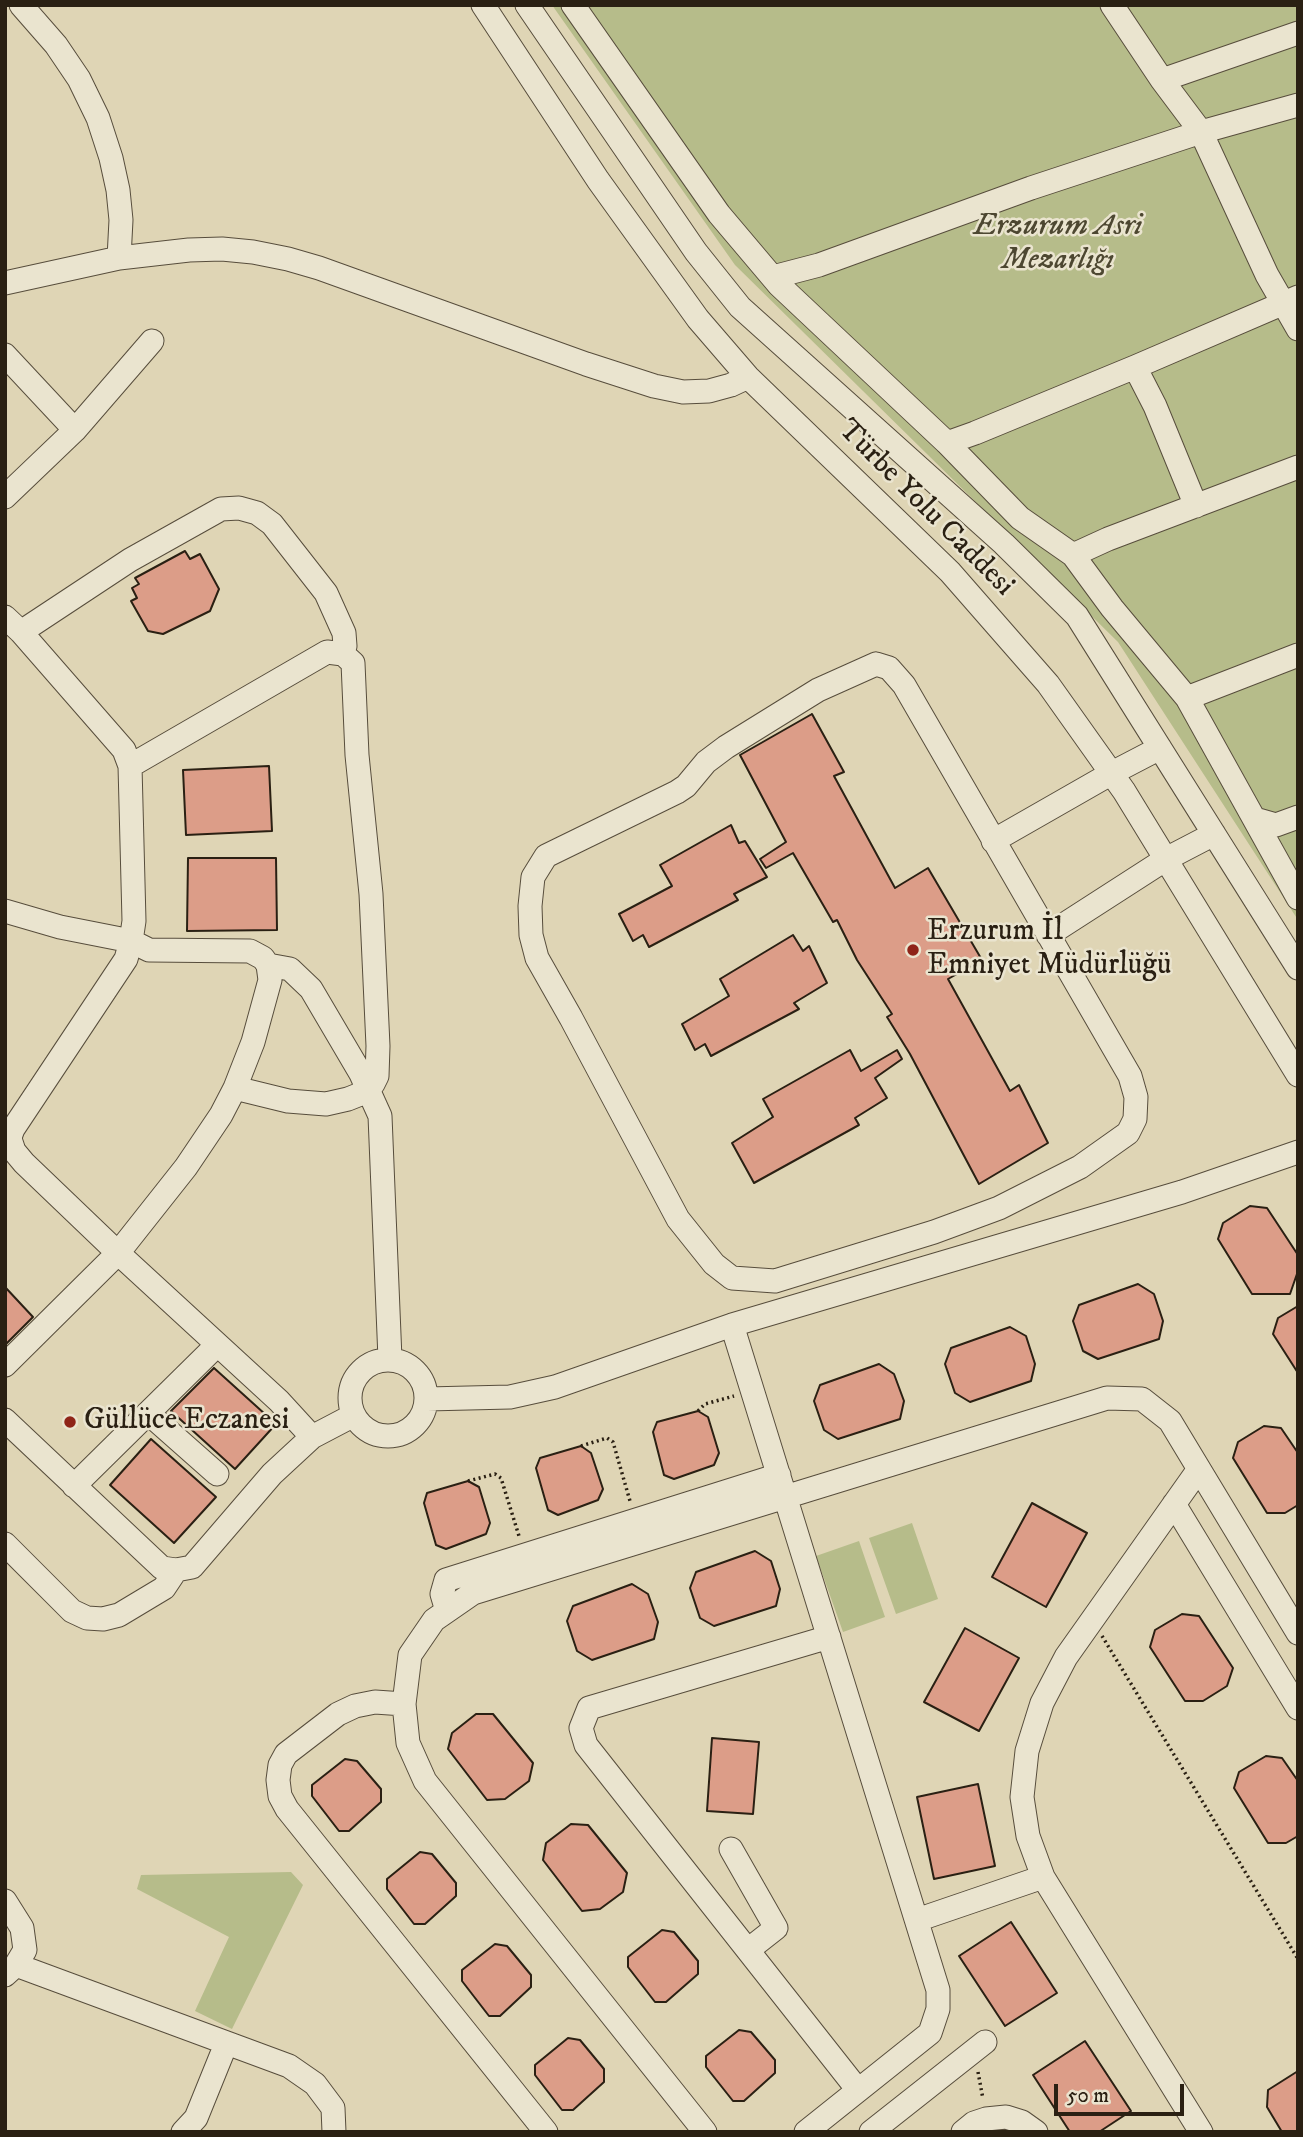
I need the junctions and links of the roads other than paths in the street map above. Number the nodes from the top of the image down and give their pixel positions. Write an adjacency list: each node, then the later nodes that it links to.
1 (21, 5): 10 (street)
2 (483, 5): 18 (street, Türbe Yolu Caddesi)
3 (527, 5): 29 (street, Türbe Yolu Caddesi)
4 (573, 5): 11 (street)
5 (1112, 5): 7 (street)
6 (1298, 33): 7 (street)
7 (1162, 80): 9 (street)
8 (1298, 105): 9 (street)
9 (1200, 132): 11 (street); 13 (street)
10 (119, 258): 12 (street); 18 (street)
11 (774, 277): 20 (street)
12 (5, 283)
13 (1291, 300): 14 (street); 17 (street)
14 (1298, 329)
15 (152, 341): 19 (street)
16 (5, 355): 19 (street)
17 (1135, 367): 20 (street); 23 (street)
18 (748, 377): 31 (street, Türbe Yolu Caddesi)
19 (75, 430): 22 (street)
20 (947, 443): 24 (street)
21 (1298, 467): 23 (street)
22 (5, 497)
23 (1196, 506): 24 (street)
24 (1073, 555): 28 (street)
25 (13, 624): 26 (street); 30 (street)
26 (343, 654): 30 (street); 45 (street)
27 (1298, 655): 28 (street)
28 (1186, 698): 33 (street)
29 (1160, 748): 31 (street); 34 (street, Türbe Yolu Caddesi)
30 (130, 766): 40 (street)
31 (1112, 773): 35 (street); 36 (street, Türbe Yolu Caddesi)
32 (1298, 817): 33 (street)
33 (1255, 819): 37 (street)
34 (1214, 834): 36 (street); 42 (street, Türbe Yolu Caddesi)
35 (993, 841): 39 (street); 39 (street)
36 (1166, 859): 39 (street); 43 (street, Türbe Yolu Caddesi)
37 (1298, 898)
38 (5, 911): 40 (street)
39 (1048, 935)
40 (131, 941): 41 (street); 47 (street)
41 (268, 965): 44 (street); 45 (street)
42 (1298, 968)
43 (1298, 1075)
44 (235, 1088): 45 (street); 47 (street)
45 (368, 1088): 50 (street)
46 (1298, 1152): 48 (street)
47 (118, 1253): 49 (street); 51 (street)
48 (732, 1325): 52 (street); 59 (street)
49 (217, 1345): 53 (street); 56 (street)
50 (390, 1359): 52 (street); 54 (street)
51 (5, 1365)
52 (427, 1399): 54 (street)
53 (148, 1413): 58 (street); 60 (street)
54 (354, 1415): 56 (street)
55 (5, 1420): 60 (street)
56 (312, 1437): 64 (street)
57 (1199, 1469): 61 (street); 62 (street); 66 (street)
58 (217, 1475)
59 (779, 1475): 61 (street); 65 (street)
60 (74, 1486): 64 (street)
61 (786, 1498): 65 (street); 67 (street)
62 (1174, 1504): 68 (street); 71 (street)
63 (5, 1544): 64 (street)
64 (176, 1570)
65 (447, 1611): 69 (street)
66 (1298, 1633)
67 (829, 1637): 73 (street); 74 (street)
68 (1294, 1695)
69 (404, 1704): 81 (street); 82 (street)
70 (732, 1849): 74 (street)
71 (1043, 1877): 73 (street); 87 (street)
72 (5, 1901): 75 (street)
73 (917, 1920): 78 (street)
74 (748, 1950): 78 (street)
75 (11, 1970): 77 (street)
76 (985, 2042): 84 (street)
77 (226, 2044): 79 (street); 80 (street)
78 (858, 2090): 83 (street)
79 (183, 2132)
80 (334, 2132)
81 (546, 2132)
82 (705, 2132)
83 (806, 2132)
84 (871, 2132)
85 (963, 2132): 86 (street)
86 (1036, 2132)
87 (1201, 2132)

